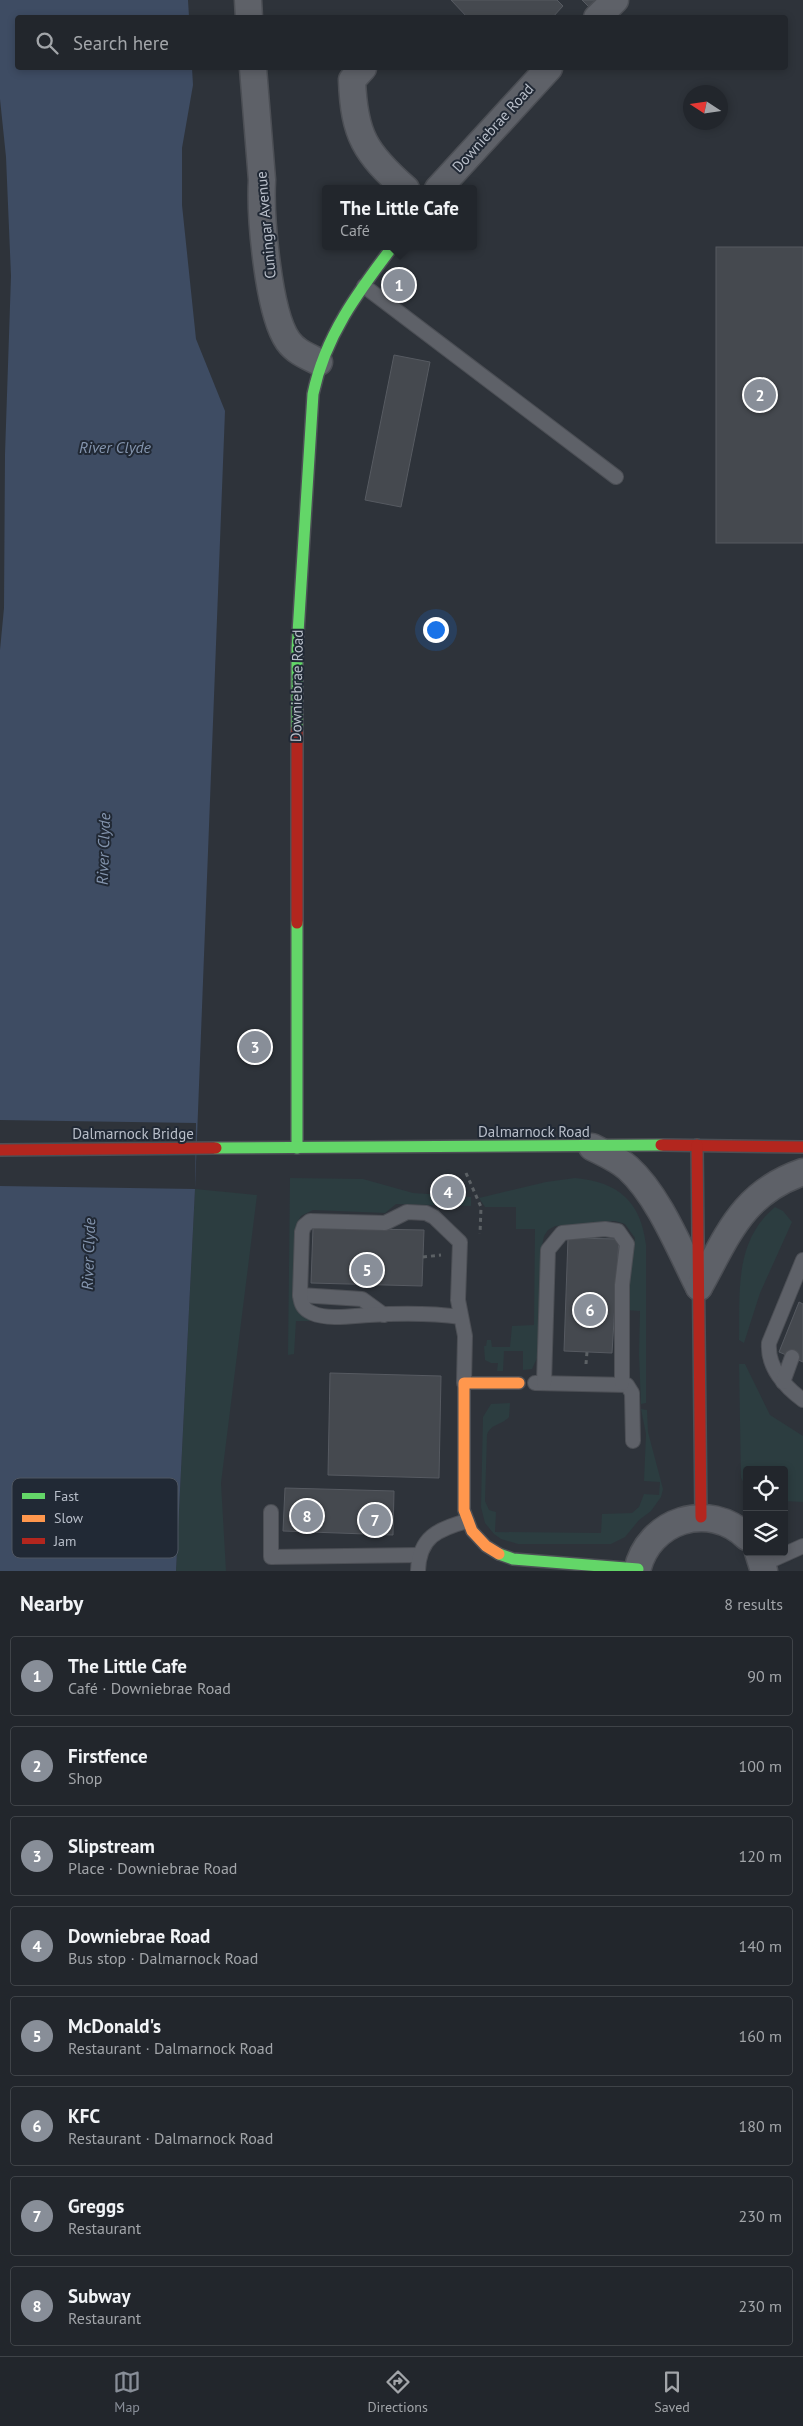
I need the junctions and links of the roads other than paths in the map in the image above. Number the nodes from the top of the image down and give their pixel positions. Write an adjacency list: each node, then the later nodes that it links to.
1 (248, 0): 3 (street)
2 (615, 0): 4 (street)
3 (249, 15)
4 (600, 15)
5 (253, 70): 12 (street, Cuningar Avenue)
6 (361, 70): 8 (street)
7 (547, 70): 9 (street, Downiebrae Road)
8 (401, 185)
9 (442, 185)
10 (390, 250): 11 (street, Downiebrae Road)
11 (364, 286): 12 (street, Downiebrae Road); 13 (lane)
12 (319, 362): 18 (street, Downiebrae Road)
13 (616, 477)
14 (697, 1145): 15 (street, Dalmarnock Road); 16 (street, Dalmarnock Road); 22 (street)
15 (592, 1147): 18 (street, Dalmarnock Road); 22 (street)
16 (803, 1147)
17 (265, 1148): 18 (street, Dalmarnock Road); 19 (street, Dalmarnock Bridge)
18 (297, 1148)
19 (0, 1150)
20 (803, 1172): 22 (street)
21 (803, 1260): 27 (lane)
22 (699, 1287): 35 (street)
23 (300, 1295): 24 (lane); 24 (lane); 25 (lane)
24 (384, 1315): 25 (lane)
25 (461, 1317): 28 (lane)
26 (792, 1357): 27 (lane)
27 (782, 1382): 32 (lane)
28 (464, 1383): 29 (street); 36 (street)
29 (519, 1383): 30 (lane)
30 (544, 1383): 31 (lane); 31 (lane)
31 (622, 1383): 33 (lane)
32 (803, 1400)
33 (633, 1441)
34 (270, 1512): 39 (lane)
35 (701, 1517): 37 (street); 42 (street)
36 (467, 1521): 39 (lane); 40 (street)
37 (743, 1534)
38 (803, 1546): 41 (lane)
39 (420, 1555): 43 (lane)
40 (514, 1559): 42 (street); 44 (lane)
41 (762, 1562)
42 (637, 1570)
43 (418, 1571)
44 (504, 1571)

